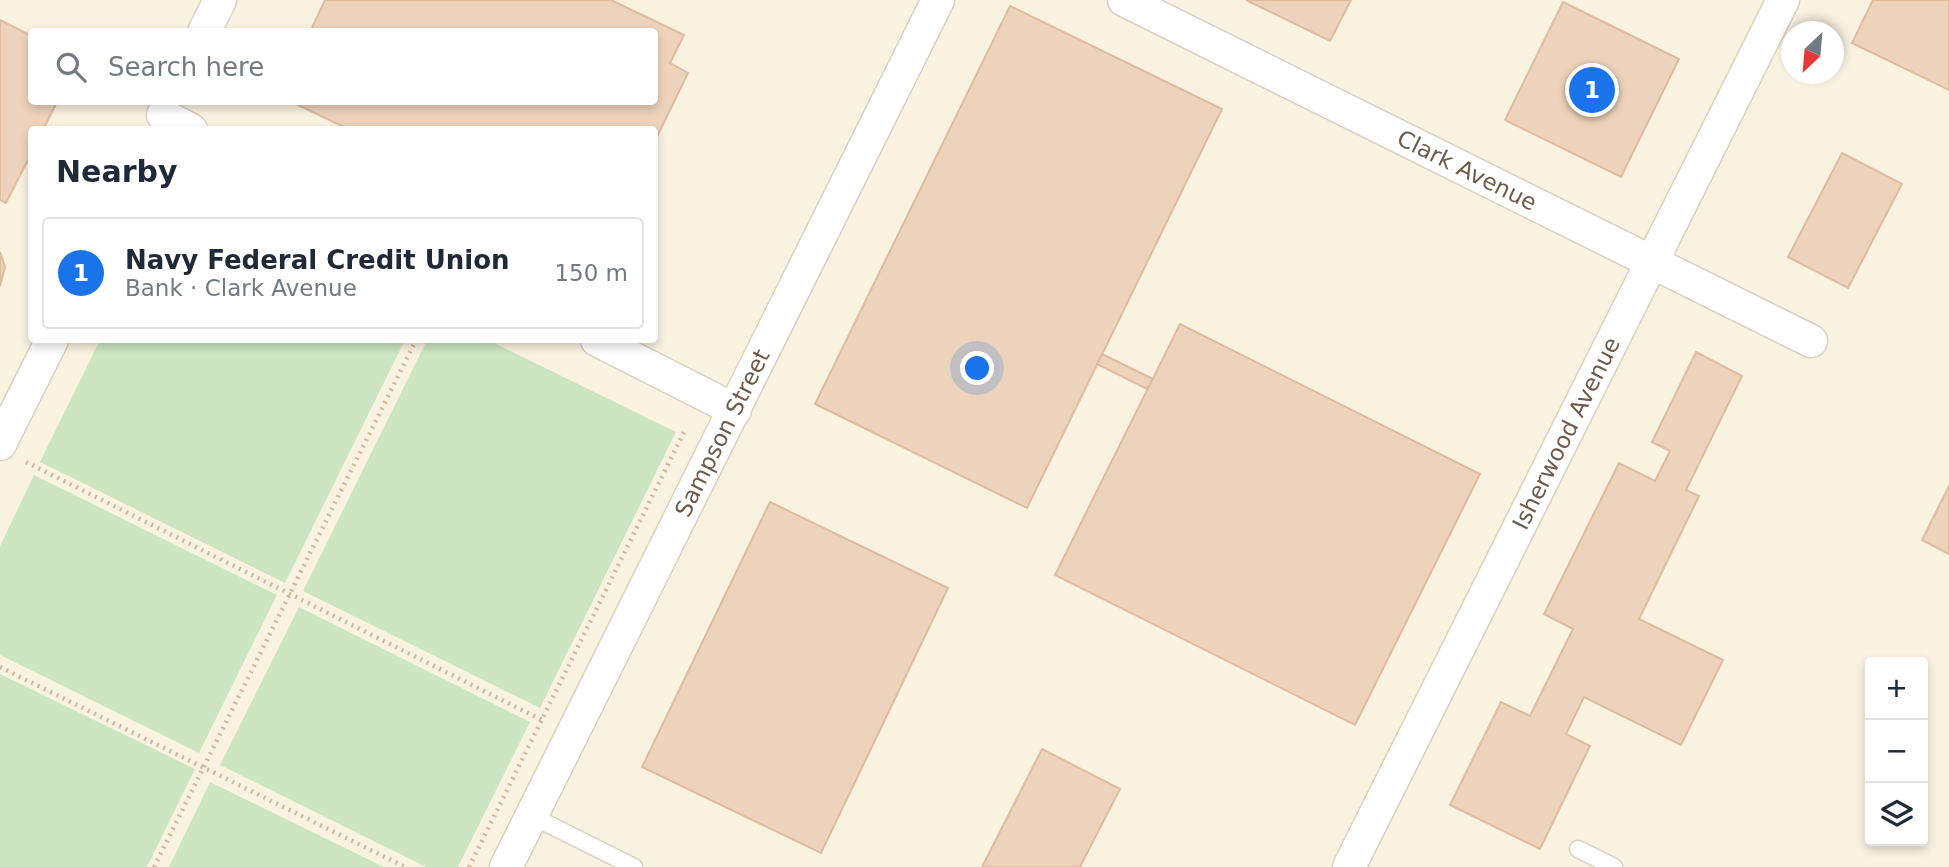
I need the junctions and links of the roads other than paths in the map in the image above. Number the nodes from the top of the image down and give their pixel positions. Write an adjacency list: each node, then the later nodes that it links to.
1 (938, 0): 10 (street, Sampson Street)
2 (1124, 0): 6 (street, Clark Avenue)
3 (1783, 0): 6 (street, Isherwood Avenue)
4 (163, 115): 5 (street)
5 (184, 126)
6 (1652, 262): 7 (street, Clark Avenue); 16 (street, Isherwood Avenue)
7 (1811, 341)
8 (50, 343): 11 (street)
9 (603, 343): 10 (street)
10 (735, 410): 12 (street, Sampson Street)
11 (0, 444)
12 (531, 816): 14 (street, Sampson Street); 15 (lane)
13 (1578, 849): 17 (lane)
14 (506, 867)
15 (634, 867)
16 (1349, 867)
17 (1614, 867)

